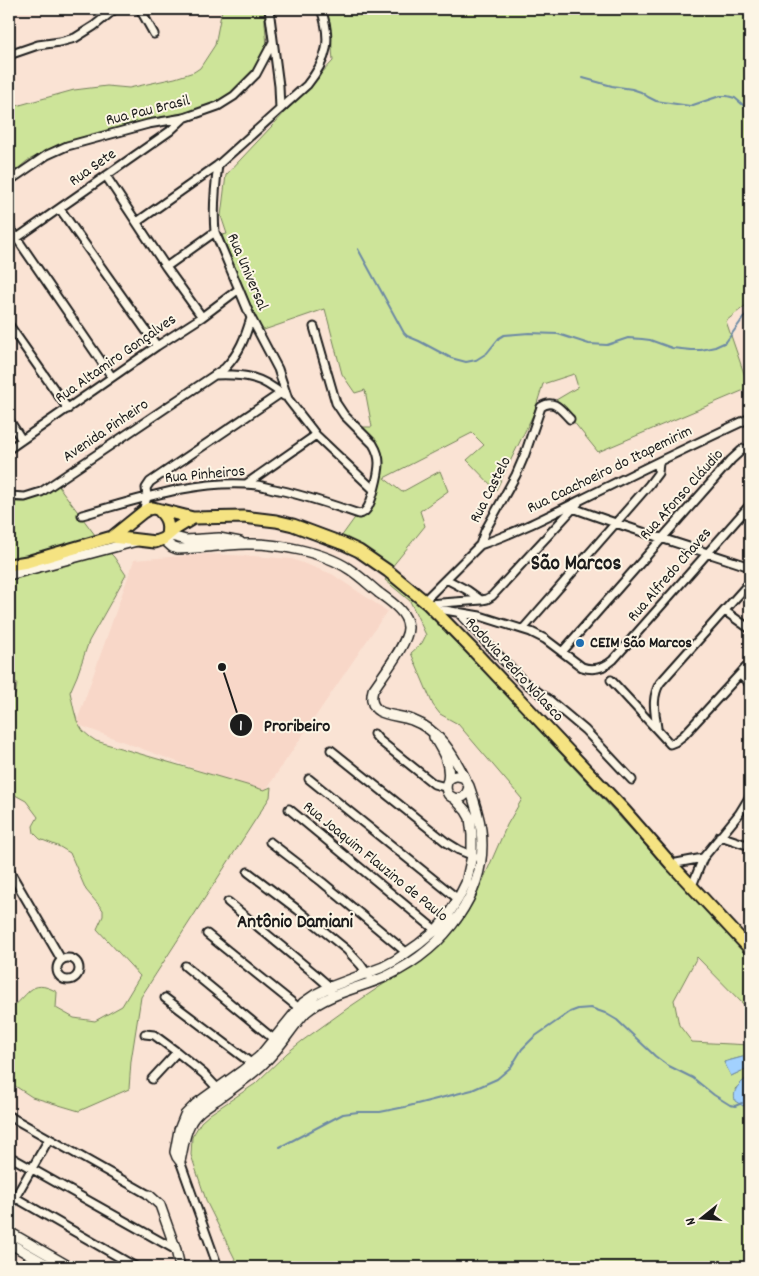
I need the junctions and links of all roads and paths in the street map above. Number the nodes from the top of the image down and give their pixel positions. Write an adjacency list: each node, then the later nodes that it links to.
1 (115, 9): 7 (street)
2 (140, 9): 5 (street)
3 (268, 9): 6 (street)
4 (320, 9): 8 (street)
5 (154, 34)
6 (273, 42): 8 (street); 9 (street, Rua Pau Brasil)
7 (9, 55)
8 (280, 109): 10 (street)
9 (184, 118): 11 (street, Rua Sete); 12 (street, Rua Pau Brasil)
10 (218, 165): 14 (street); 16 (street, Rua Universal)
11 (106, 176): 13 (street, Rua Sete); 14 (street)
12 (9, 181)
13 (60, 208): 17 (street, Rua Sete); 24 (street)
14 (137, 222): 18 (street)
15 (9, 227): 17 (street)
16 (215, 232): 18 (street); 19 (street, Rua Universal)
17 (17, 238): 26 (street)
18 (166, 267): 20 (street)
19 (239, 289): 20 (street, Rua Altamiro Gonçalves); 21 (street, Rua Universal)
20 (202, 317): 24 (street, Rua Altamiro Gonçalves)
21 (251, 318): 25 (street, Avenida Pinheiro); 28 (street, Rua Universal)
22 (9, 325): 29 (street)
23 (314, 327): 39 (street)
24 (157, 346): 26 (street, Rua Altamiro Gonçalves)
25 (215, 375): 27 (street); 41 (street, Avenida Pinheiro)
26 (112, 377): 29 (street, Rua Altamiro Gonçalves)
27 (281, 393): 28 (street); 42 (street)
28 (288, 399): 33 (street, Rua Universal)
29 (68, 409): 34 (street, Rua Altamiro Gonçalves)
30 (750, 418): 37 (street, Rua Caachoeiro do Itapemirim)
31 (570, 419): 55 (street, Rua Castelo)
32 (9, 420): 34 (street)
33 (316, 435): 38 (street); 39 (street, Rua Universal)
34 (22, 440): 36 (street, Rua Altamiro Gonçalves)
35 (748, 449): 53 (street, Rua Afonso Cláudio)
36 (9, 450)
37 (659, 462): 43 (street, Rua Caachoeiro do Itapemirim); 50 (street)
38 (246, 484): 39 (street, Rua Pinheiros); 40 (street, Rua Pinheiros)
39 (374, 490)
40 (160, 493): 42 (street, Rua Pinheiros); 46 (street)
41 (9, 496)
42 (147, 497): 47 (street, Rua Pinheiros); 48 (street)
43 (580, 501): 45 (street); 55 (street, Rua Caachoeiro do Itapemirim)
44 (750, 505): 56 (street, Rua Alfredo Chaves)
45 (573, 508): 50 (street); 62 (street)
46 (159, 510): 48 (highway, Rodovia Pedro Nolasco); 49 (highway, Rodovia Pedro Nolasco); 52 (highway)
47 (82, 515)
48 (138, 515): 51 (highway); 54 (highway)
49 (193, 518): 52 (highway); 63 (highway, Rodovia Pedro Nolasco)
50 (615, 524): 53 (street); 66 (street)
51 (112, 537): 54 (highway); 57 (highway)
52 (165, 537): 54 (highway); 73 (street)
53 (661, 538): 56 (street); 68 (street, Rua Afonso Cláudio)
54 (141, 540): 59 (street)
55 (480, 545): 60 (street, Rua Castelo)
56 (708, 552): 58 (street); 68 (street, Rua Alfredo Chaves)
57 (9, 565)
58 (750, 567)
59 (9, 575)
60 (446, 578): 62 (street); 63 (street, Rua Castelo)
61 (750, 582): 64 (street)
62 (480, 600): 63 (street)
63 (428, 604): 65 (street); 89 (highway, Rodovia Pedro Nolasco)
64 (725, 611): 67 (street); 74 (street)
65 (458, 612): 66 (street); 78 (street)
66 (523, 629): 68 (street)
67 (750, 629)
68 (562, 652)
69 (750, 663): 70 (street)
70 (740, 675): 72 (street); 74 (street)
71 (611, 680): 74 (street)
72 (750, 684)
73 (428, 729): 79 (street); 80 (street)
74 (657, 729)
75 (374, 734): 80 (street)
76 (331, 750): 87 (street)
77 (309, 779): 93 (street)
78 (632, 780)
79 (467, 782): 80 (street); 82 (street); 87 (street)
80 (447, 783): 82 (street)
81 (750, 796): 84 (street)
82 (454, 798): 87 (street)
83 (289, 809): 95 (street, Rua Joaquim Flauzino de Paulo)
84 (720, 836): 86 (street); 88 (street)
85 (270, 842): 98 (street)
86 (750, 846)
87 (477, 858): 93 (street); 95 (street)
88 (703, 858): 89 (street); 92 (street)
89 (671, 864): 92 (highway, Rodovia Pedro Nolasco)
90 (9, 870): 99 (street)
91 (248, 872): 101 (street)
92 (692, 886): 97 (highway, Rodovia Pedro Nolasco)
93 (458, 900): 95 (street)
94 (228, 902): 103 (street)
95 (440, 933): 98 (street); 102 (street)
96 (207, 934): 105 (street)
97 (750, 949)
98 (407, 953): 101 (street)
99 (61, 959)
100 (185, 966): 107 (street)
101 (367, 973): 102 (street); 103 (street)
102 (373, 982): 103 (street)
103 (332, 991): 105 (street); 107 (street)
104 (165, 998): 109 (street)
105 (299, 1008): 107 (street)
106 (145, 1034): 108 (street)
107 (277, 1042): 109 (street); 111 (street)
108 (177, 1052): 110 (street); 111 (street)
109 (251, 1063): 111 (street)
110 (152, 1079)
111 (221, 1091): 115 (street)
112 (9, 1116): 113 (street)
113 (49, 1139): 116 (street); 117 (street)
114 (9, 1156): 116 (street)
115 (180, 1161): 127 (street)
116 (32, 1170): 118 (street); 122 (street)
117 (149, 1195): 122 (street)
118 (12, 1196): 119 (street); 125 (street)
119 (9, 1208)
120 (9, 1232): 124 (street)
121 (9, 1243): 123 (street)
122 (176, 1250): 126 (street)
123 (51, 1267)
124 (70, 1267)
125 (136, 1267)
126 (180, 1267)
127 (218, 1267)

